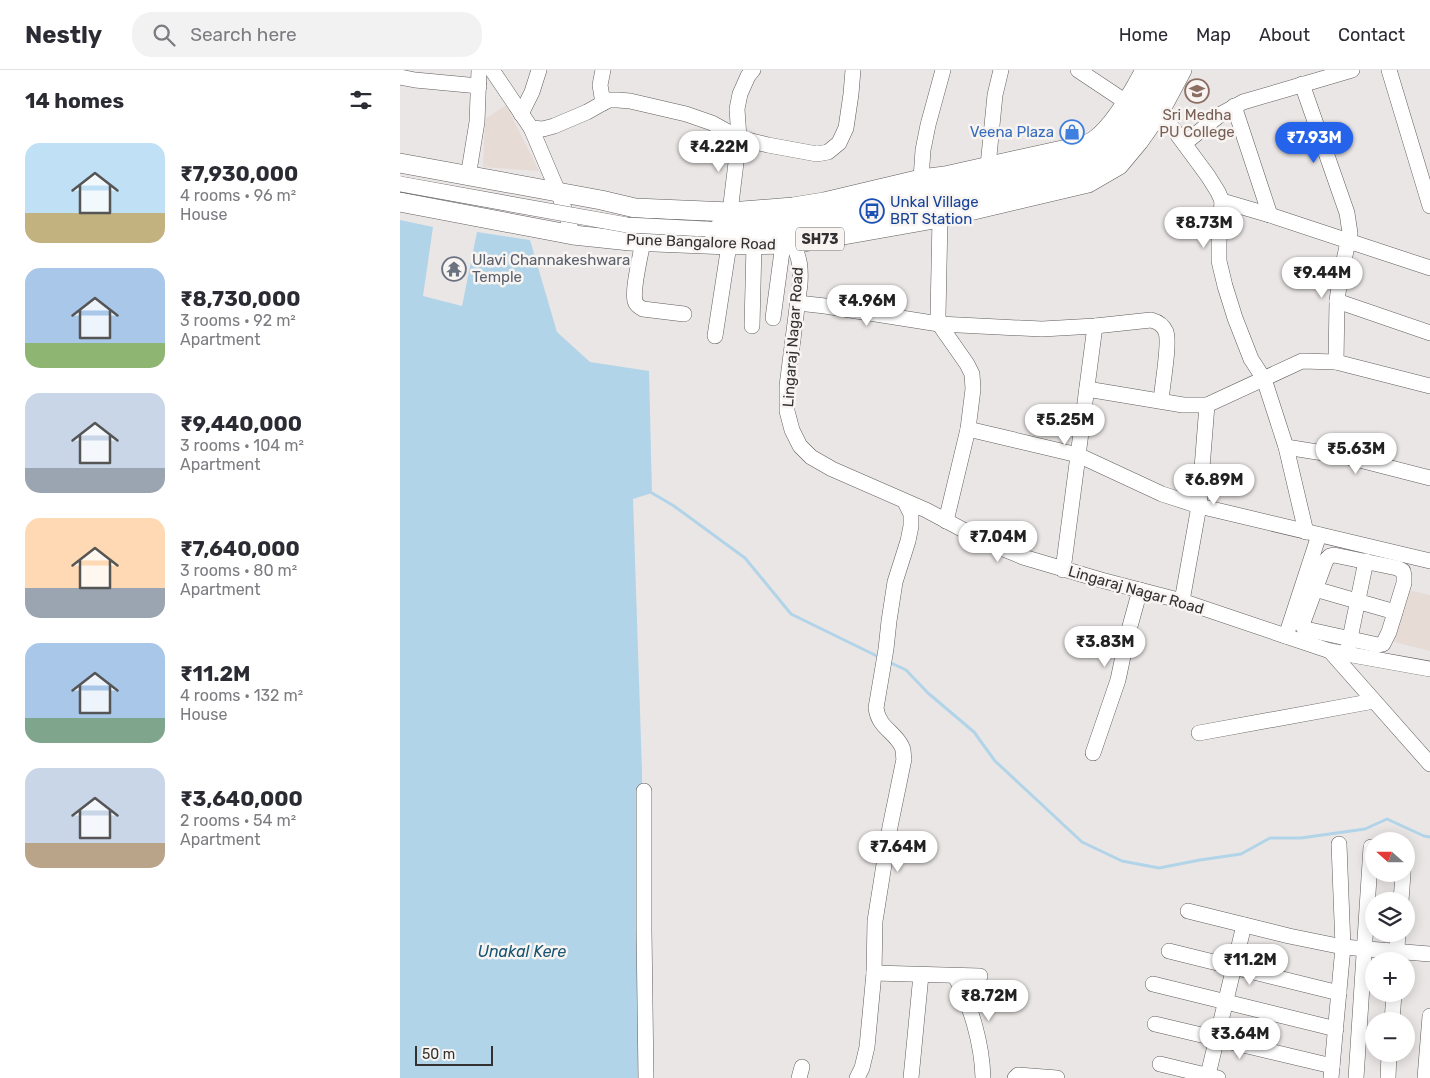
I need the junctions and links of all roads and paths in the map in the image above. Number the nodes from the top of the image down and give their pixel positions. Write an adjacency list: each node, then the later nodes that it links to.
1 (479, 70): 18 (street)
2 (492, 70): 23 (street)
3 (539, 70): 23 (street)
4 (603, 70): 20 (street)
5 (753, 70): 25 (street)
6 (853, 70): 25 (street)
7 (943, 70): 30 (street)
8 (1002, 70): 28 (street)
9 (1078, 70): 19 (street)
10 (1145, 70): 19 (main road, Pune Bangalore Road / SH73)
11 (1159, 70): 40 (street)
12 (1171, 70): 40 (street)
13 (1182, 70): 22 (main road, Pune Bangalore Road / SH73)
14 (1352, 70): 17 (street)
15 (1390, 70): 32 (street)
16 (400, 77): 18 (street)
17 (1302, 84): 21 (street); 43 (street)
18 (479, 86): 29 (street)
19 (1126, 102): 28 (main road, Pune Bangalore Road / SH73)
20 (603, 103): 24 (street); 25 (street)
21 (1234, 106): 26 (street); 38 (street)
22 (1160, 111): 26 (street); 39 (main road, Pune Bangalore Road / SH73)
23 (521, 114): 24 (street)
24 (531, 128): 33 (street)
25 (739, 138): 37 (street)
26 (1185, 144): 34 (street)
27 (400, 163): 29 (main road, Pune Bangalore Road / SH73)
28 (988, 166): 30 (main road, Pune Bangalore Road / SH73)
29 (468, 177): 33 (main road, Pune Bangalore Road / SH73)
30 (921, 179): 37 (main road, Pune Bangalore Road / SH73)
31 (400, 184): 40 (street, bridge)
32 (1427, 186): 36 (street)
33 (559, 194): 37 (main road, Pune Bangalore Road / SH73); 41 (street)
34 (1222, 201): 38 (street); 58 (street)
35 (400, 202): 41 (main road, Pune Bangalore Road / SH73)
36 (1430, 206)
37 (730, 212)
38 (1270, 215): 43 (street)
39 (940, 218): 44 (main road, Pune Bangalore Road / SH73); 52 (street)
40 (706, 229)
41 (573, 235): 42 (main road, Pune Bangalore Road / SH73)
42 (643, 241): 45 (main road, Pune Bangalore Road / SH73); 50 (street)
43 (1349, 241): 47 (street); 48 (street)
44 (788, 244): 46 (main road, Pune Bangalore Road / SH73); 49 (street, Lingaraj Nagar Road); 51 (street)
45 (729, 245): 46 (main road, Pune Bangalore Road / SH73); 56 (street)
46 (754, 245): 53 (street)
47 (1430, 268)
48 (1337, 301): 55 (street); 57 (street)
49 (798, 303): 52 (street); 67 (street, Lingaraj Nagar Road)
50 (684, 314)
51 (773, 318)
52 (939, 324): 54 (street); 63 (street)
53 (752, 326)
54 (1095, 326): 60 (street); 61 (street)
55 (1430, 333)
56 (716, 336)
57 (1336, 362): 58 (street); 59 (street)
58 (1264, 379): 62 (street); 64 (street)
59 (1430, 386)
60 (1088, 389): 61 (street); 65 (street)
61 (1160, 401): 62 (street)
62 (1207, 405): 68 (street)
63 (968, 429): 65 (street); 69 (street)
64 (1286, 447): 66 (street); 70 (street)
65 (1078, 455): 68 (street); 73 (street)
66 (1430, 478)
67 (905, 502): 69 (street, Lingaraj Nagar Road); 100 (street)
68 (1199, 506): 70 (street); 76 (street)
69 (946, 521): 73 (street, Lingaraj Nagar Road)
70 (1313, 533): 72 (street); 79 (street)
71 (1366, 561): 74 (street); 77 (street); 78 (street)
72 (1430, 561)
73 (1063, 570): 75 (street, Lingaraj Nagar Road)
74 (1315, 589): 77 (street); 80 (street)
75 (1140, 590): 76 (street, Lingaraj Nagar Road); 86 (street)
76 (1182, 601): 79 (street, Lingaraj Nagar Road)
77 (1357, 601): 78 (street); 80 (street)
78 (1395, 612): 80 (street)
79 (1286, 636): 81 (street, Lingaraj Nagar Road)
80 (1349, 639): 82 (street)
81 (1330, 651): 82 (street, Lingaraj Nagar Road); 84 (street)
82 (1347, 654): 83 (street, Lingaraj Nagar Road)
83 (1430, 669)
84 (1374, 701): 85 (street); 87 (street)
85 (1198, 733)
86 (1093, 753)
87 (1430, 764)
88 (644, 791): 115 (street)
89 (1339, 844): 93 (street)
90 (1370, 882): 94 (street)
91 (1188, 912): 92 (street)
92 (1244, 925): 93 (street); 99 (street)
93 (1343, 947): 94 (street); 105 (street)
94 (1366, 949): 96 (street); 121 (street)
95 (1169, 951): 99 (street)
96 (1379, 952)
97 (1430, 954): 98 (street)
98 (1415, 955)
99 (1233, 967): 105 (street); 106 (street)
100 (874, 973): 101 (street); 116 (street)
101 (921, 975): 102 (street); 117 (street)
102 (955, 976): 103 (street); 118 (street)
103 (980, 976)
104 (1153, 984): 106 (street)
105 (1339, 993): 109 (street)
106 (1225, 1002): 109 (street); 110 (street)
107 (1430, 1016): 123 (street)
108 (1155, 1024): 110 (street)
109 (1336, 1029): 113 (street)
110 (1216, 1039): 113 (street); 114 (street)
111 (1389, 1062): 122 (street)
112 (1160, 1064): 114 (street)
113 (1332, 1072)
114 (1213, 1077)
115 (646, 1078)
116 (857, 1078)
117 (911, 1078)
118 (983, 1078)
119 (1015, 1078): 120 (street)
120 (1057, 1078)
121 (1356, 1078)
122 (1388, 1078)
123 (1425, 1078)

